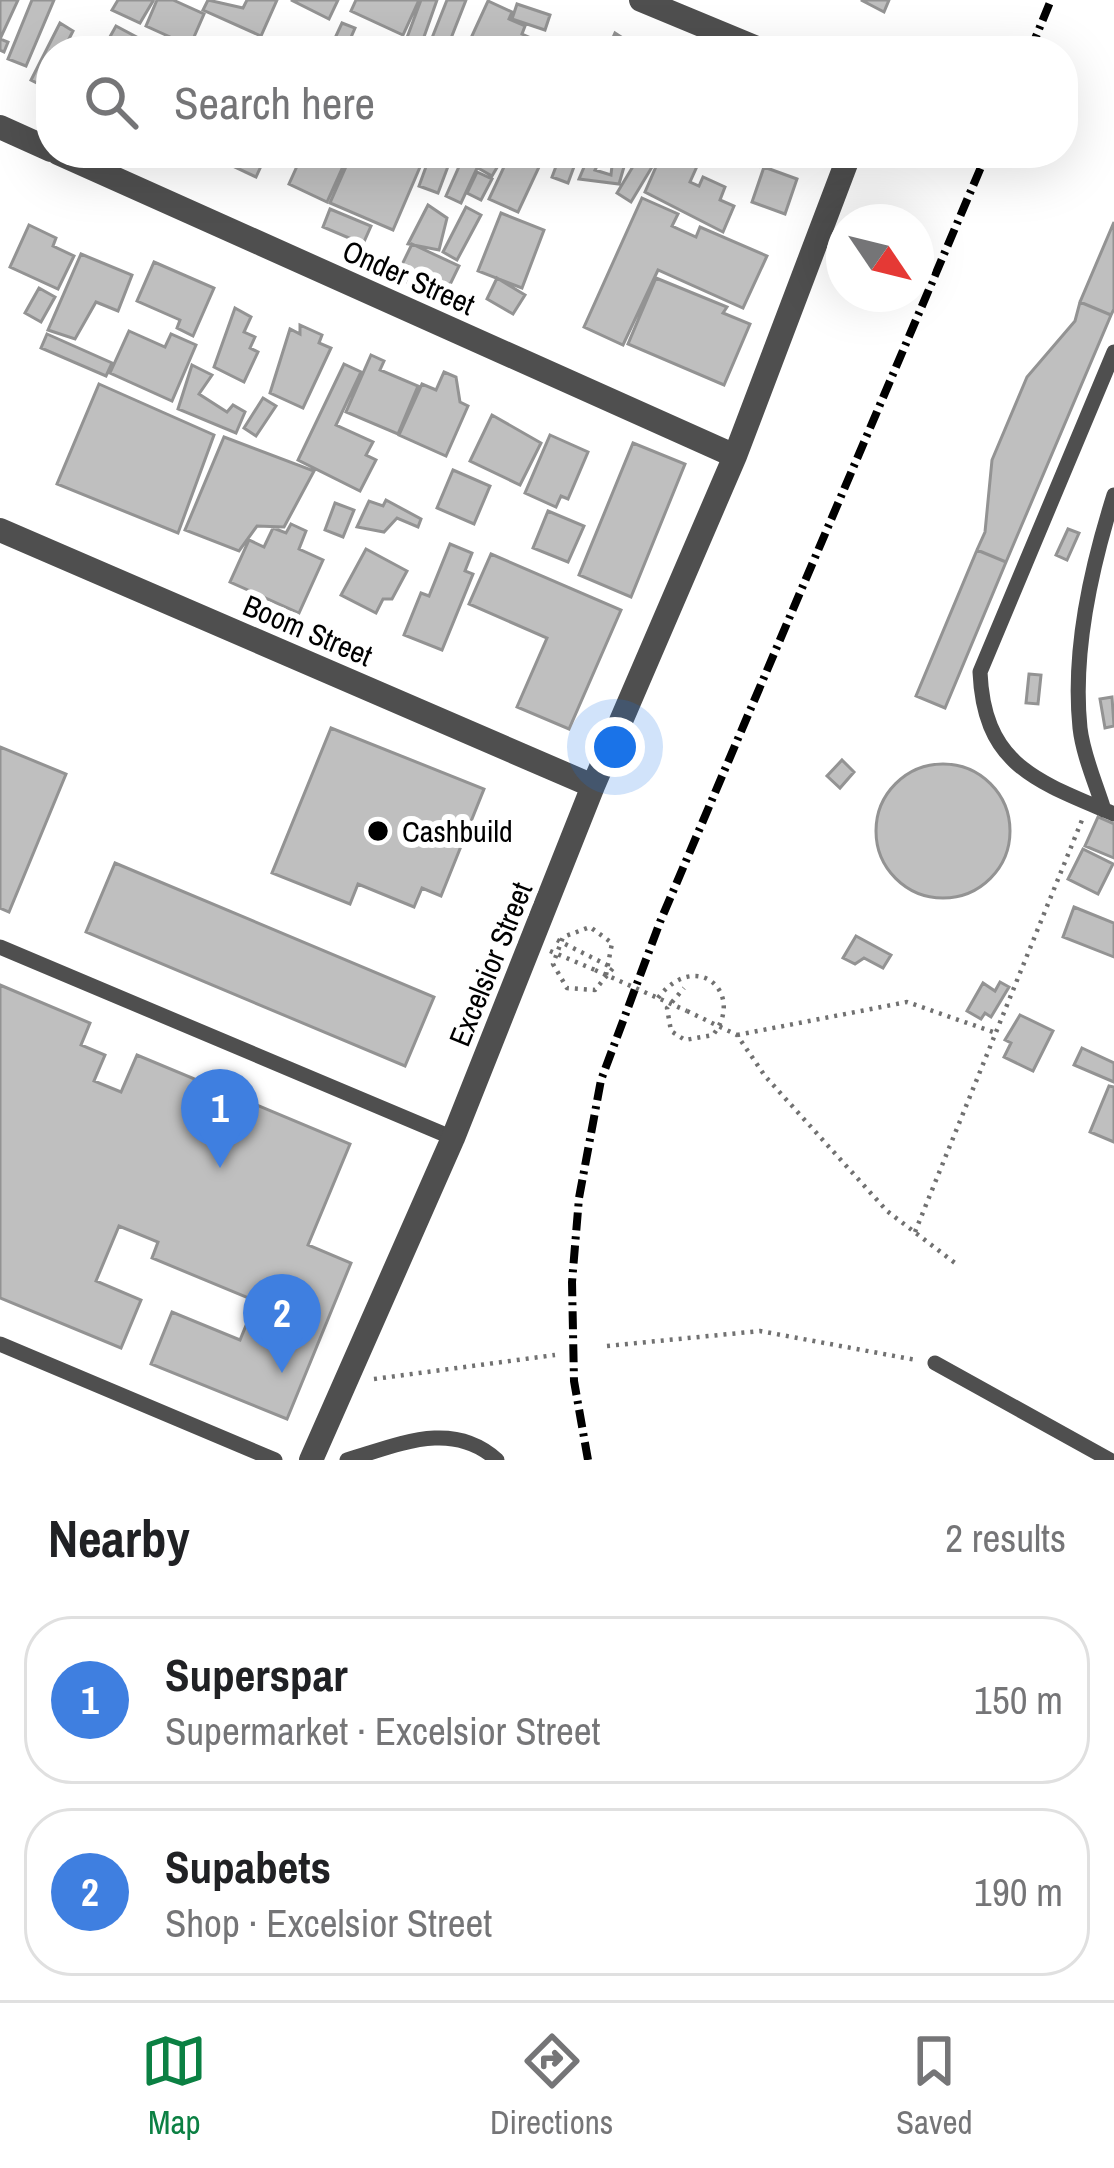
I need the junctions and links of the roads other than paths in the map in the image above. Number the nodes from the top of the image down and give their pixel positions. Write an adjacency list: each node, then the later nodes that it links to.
1 (641, 0): 2 (street)
2 (728, 36)
3 (0, 127): 4 (street, Onder Street)
4 (36, 144)
5 (90, 168): 8 (street, Onder Street)
6 (844, 168): 8 (street, Excelsior Street)
7 (1114, 352): 12 (lane)
8 (735, 455): 11 (street, Excelsior Street)
9 (1114, 495): 12 (lane)
10 (0, 530): 11 (street, Boom Street)
11 (593, 786): 14 (street, Excelsior Street)
12 (1102, 809)
13 (0, 947): 14 (lane)
14 (452, 1138): 18 (street, Excelsior Street)
15 (0, 1344): 17 (lane)
16 (935, 1364): 21 (lane)
17 (275, 1460)
18 (310, 1460)
19 (346, 1460): 20 (lane)
20 (497, 1460)
21 (1110, 1460)

